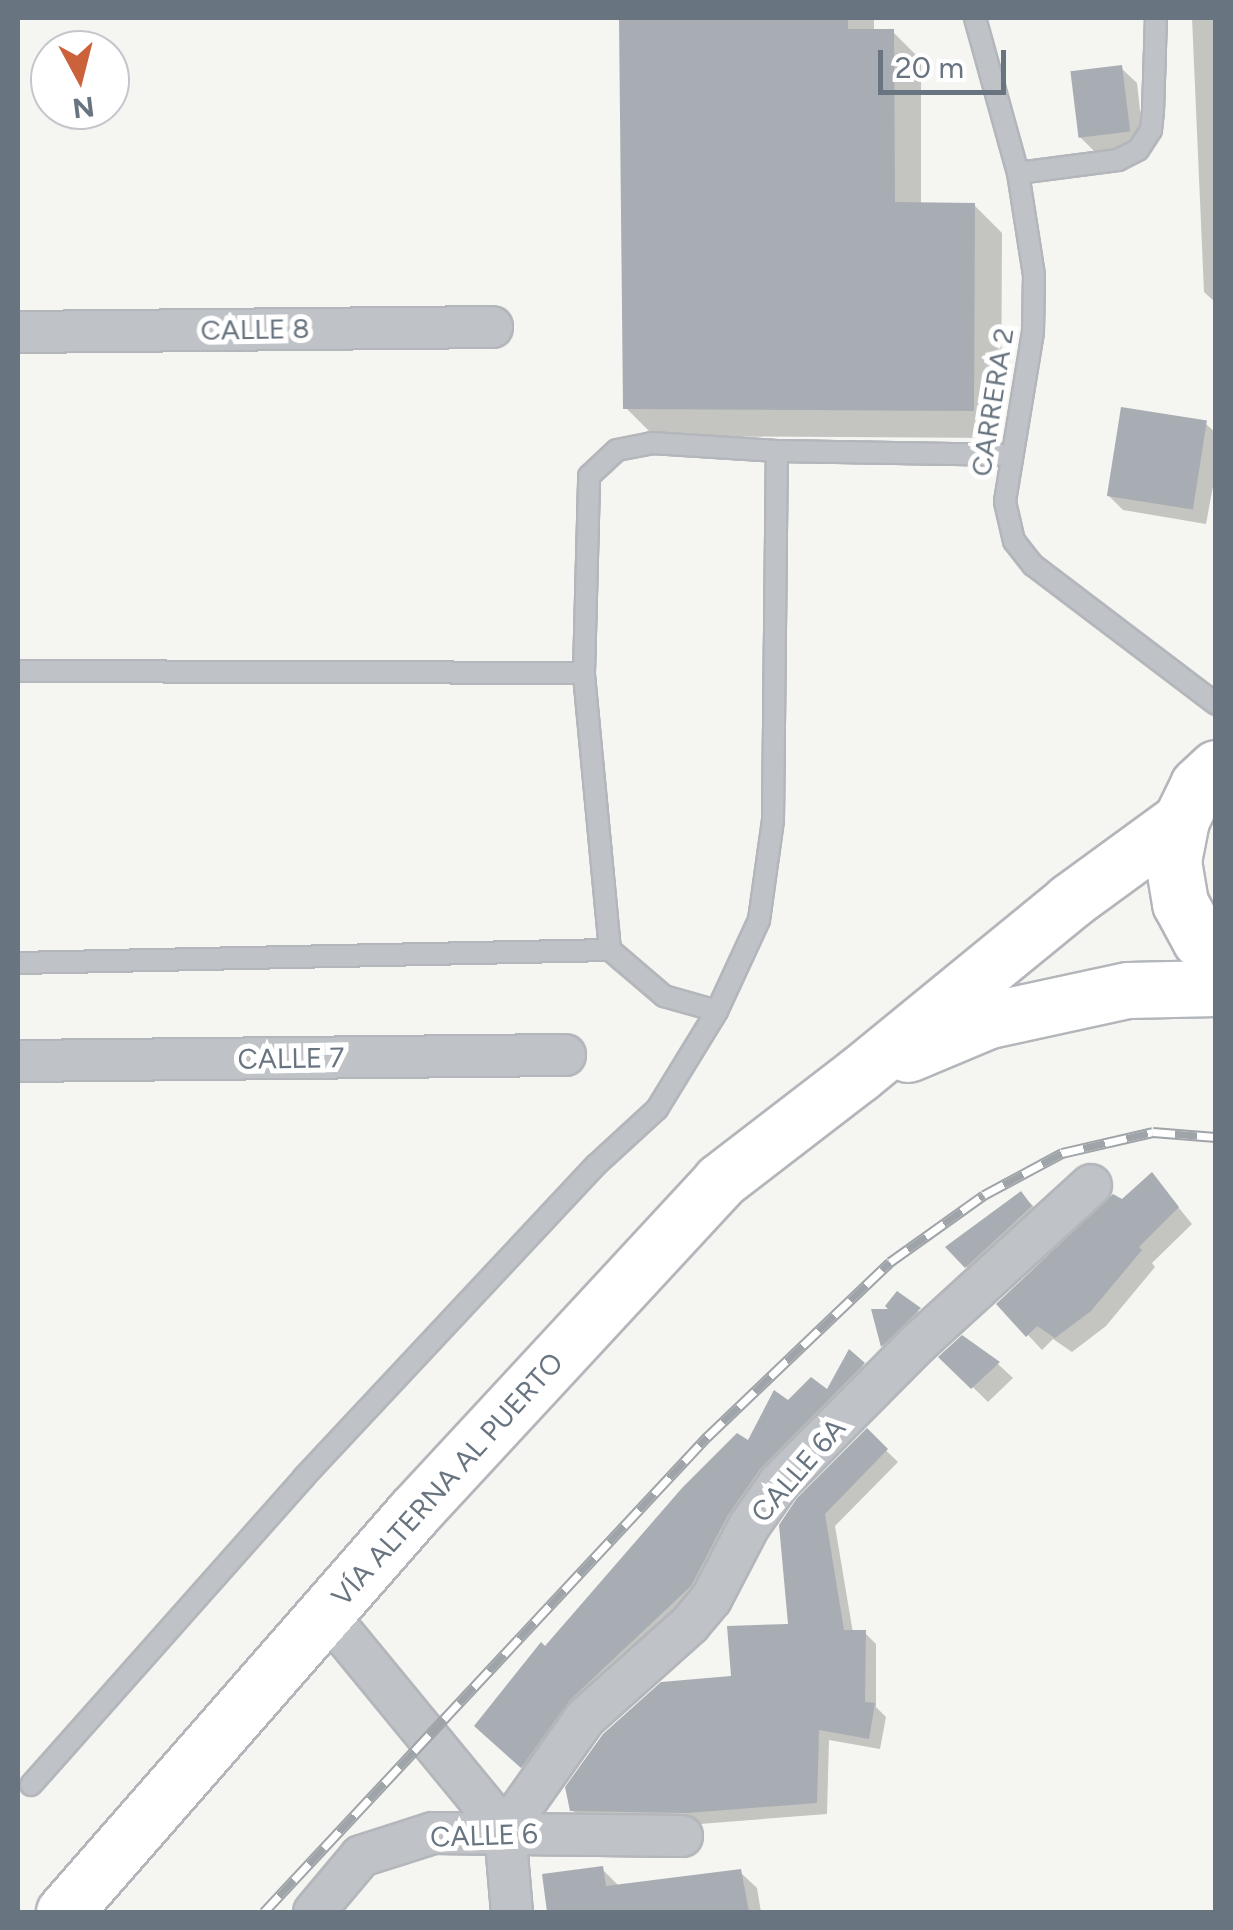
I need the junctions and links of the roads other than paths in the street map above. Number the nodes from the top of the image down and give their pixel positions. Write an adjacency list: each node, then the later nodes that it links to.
1 (975, 18): 3 (lane, CARRERA 2)
2 (1156, 18): 3 (lane)
3 (1018, 173): 7 (lane, CARRERA 2)
4 (492, 327): 5 (street, CALLE 8)
5 (18, 332)
6 (777, 452): 7 (lane); 9 (lane); 17 (lane)
7 (1012, 455): 10 (lane, CARRERA 2)
8 (18, 671): 9 (lane)
9 (584, 673): 13 (lane)
10 (1216, 704)
11 (1216, 768): 12 (main road)
12 (1180, 820): 14 (main road); 20 (main road, VÍA ALTERNA AL PUERTO)
13 (610, 950): 15 (lane); 17 (lane)
14 (1216, 954)
15 (18, 964)
16 (1216, 988): 20 (main road, VÍA ALTERNA AL PUERTO)
17 (717, 1011): 23 (lane)
18 (565, 1055): 19 (street, CALLE 7)
19 (18, 1061)
20 (859, 1074): 22 (main road, VÍA ALTERNA AL PUERTO)
21 (1091, 1185): 24 (street, CALLE 6A)
22 (326, 1613): 24 (street); 26 (main road, VÍA ALTERNA AL PUERTO)
23 (32, 1785)
24 (505, 1831): 25 (street, CALLE 6); 27 (street, CALLE 6); 28 (street)
25 (682, 1836)
26 (64, 1912)
27 (314, 1912)
28 (512, 1912)

